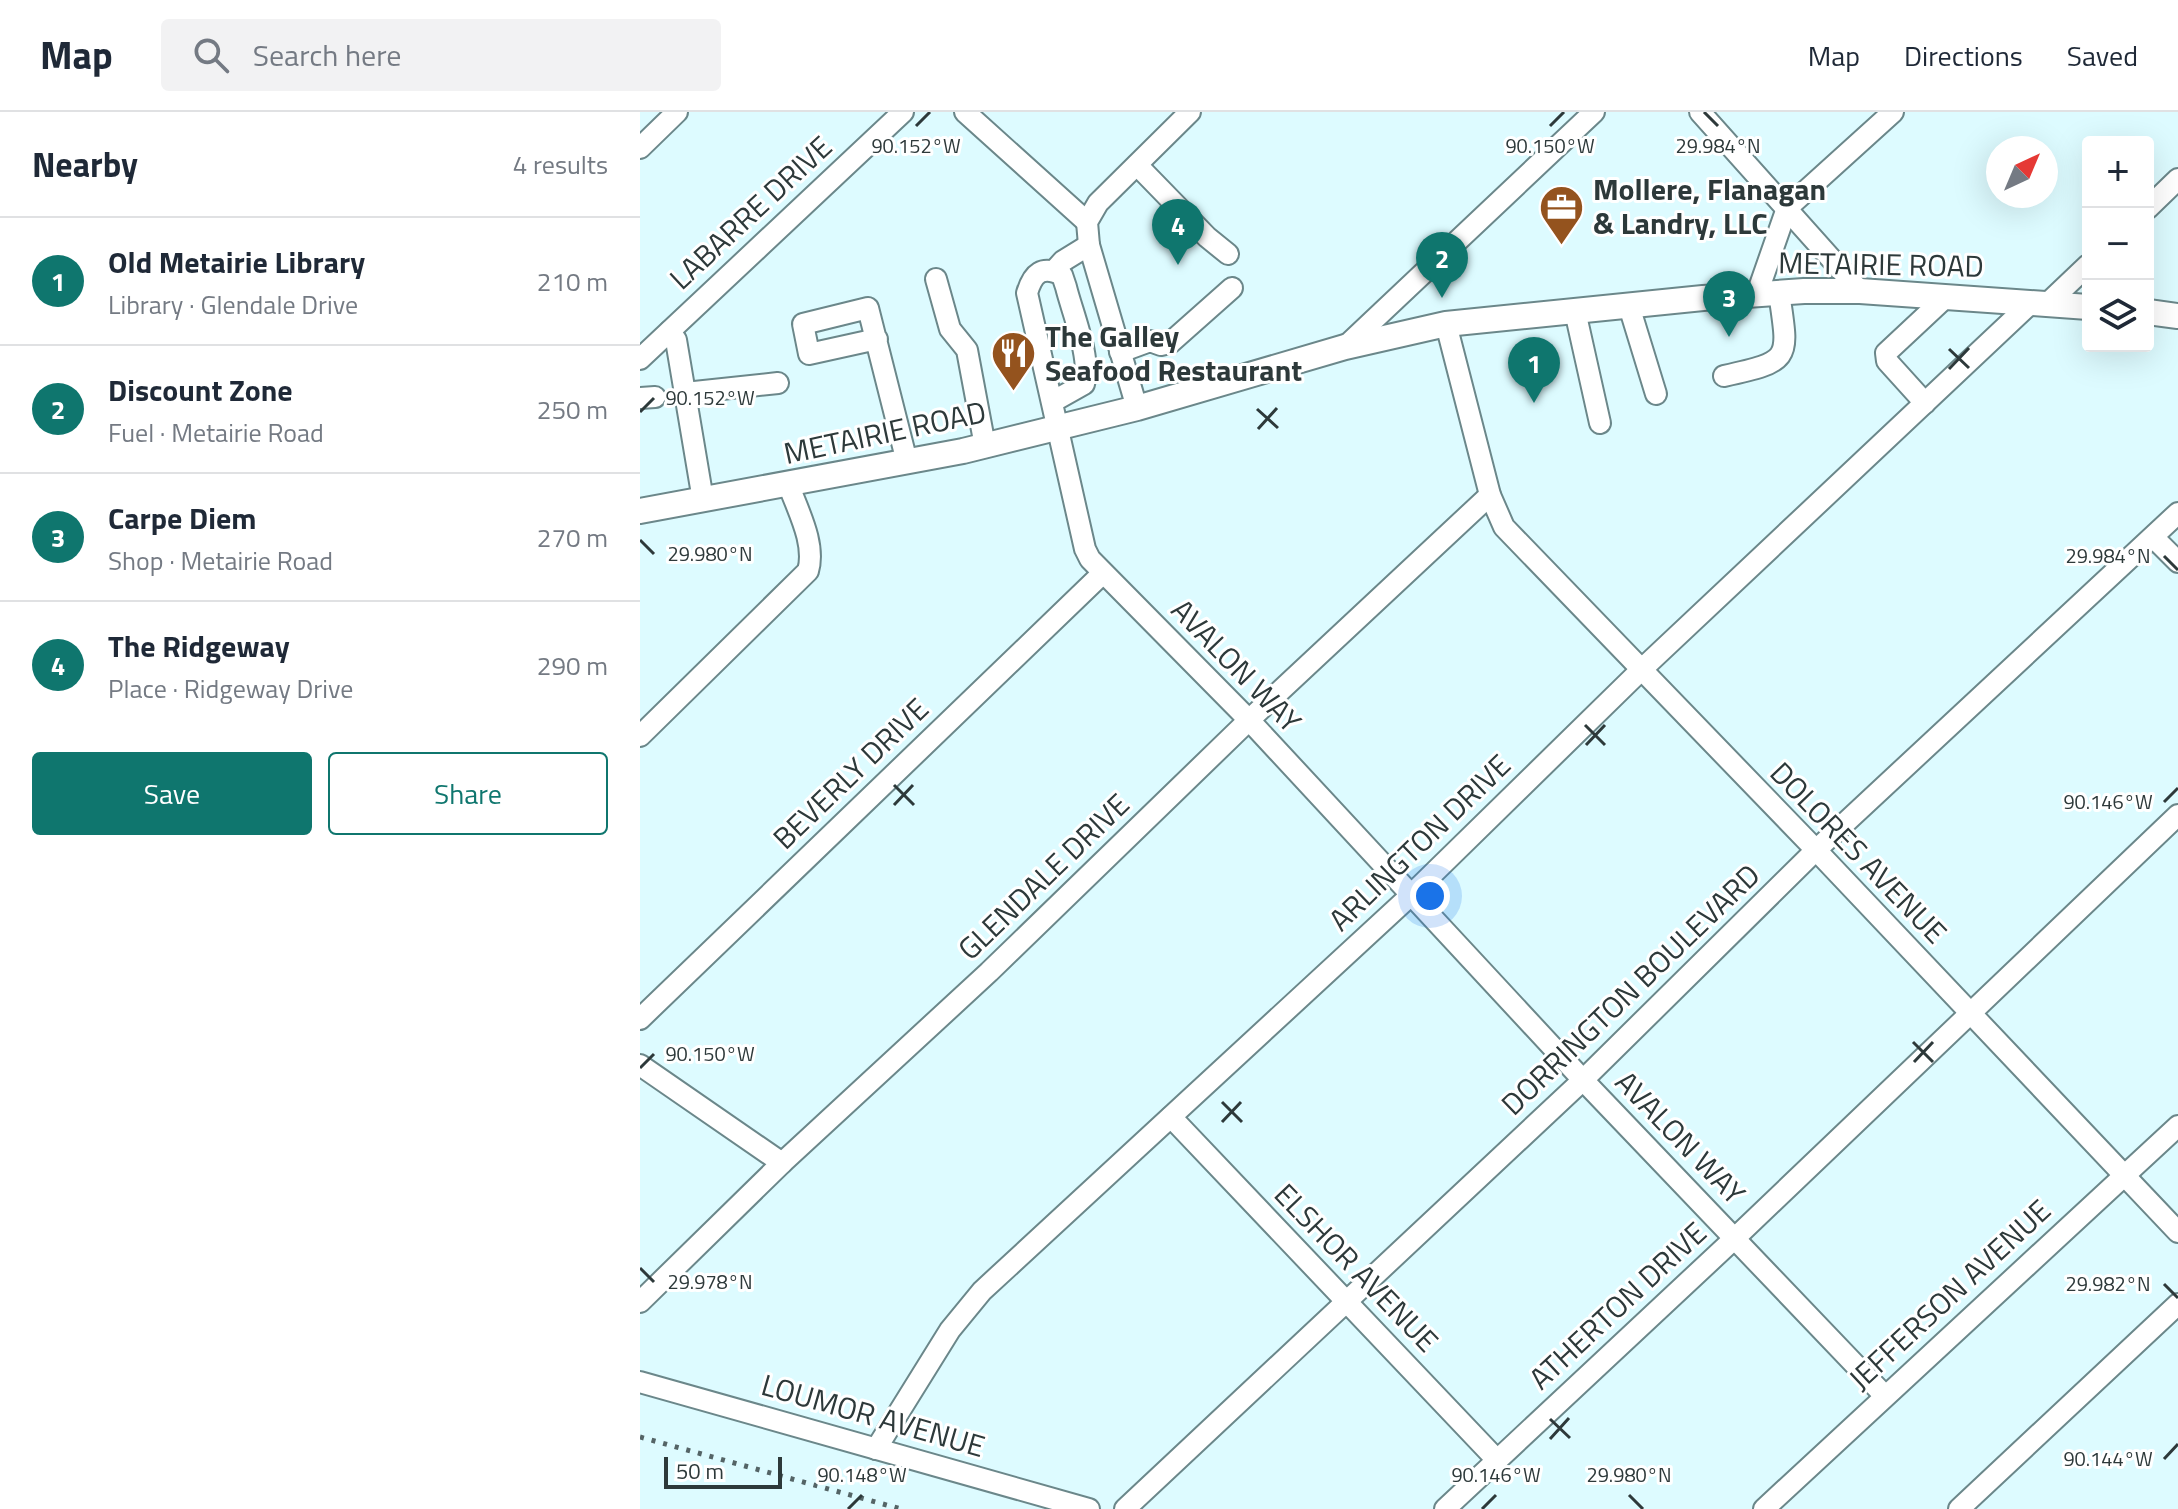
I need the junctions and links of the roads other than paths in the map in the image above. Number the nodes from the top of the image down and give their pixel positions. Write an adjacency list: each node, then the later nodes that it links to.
1 (677, 112): 8 (street)
2 (903, 112): 30 (street, LABARRE DRIVE)
3 (965, 112): 13 (street)
4 (1190, 112): 9 (street)
5 (1594, 112): 32 (street)
6 (1700, 112): 12 (street)
7 (1893, 112): 12 (street)
8 (640, 148)
9 (1137, 165): 13 (street); 15 (street)
10 (2178, 179): 11 (street)
11 (2154, 202)
12 (1787, 208): 20 (street); 21 (street)
13 (1087, 222): 14 (street)
14 (1089, 245): 17 (street); 33 (street)
15 (1228, 254)
16 (2082, 270): 23 (street, ARLINGTON DRIVE)
17 (1054, 271): 39 (street, AVALON WAY); 39 (street)
18 (936, 279): 44 (street)
19 (1232, 288): 33 (street)
20 (1860, 291): 21 (main road, METAIRIE ROAD); 22 (main road, METAIRIE ROAD)
21 (1768, 293): 24 (main road, METAIRIE ROAD); 35 (street)
22 (1947, 296): 23 (main road, METAIRIE ROAD); 40 (street)
23 (2040, 303): 25 (main road, METAIRIE ROAD); 40 (street, ARLINGTON DRIVE)
24 (1629, 306): 26 (main road, METAIRIE ROAD); 38 (street)
25 (2082, 306)
26 (1575, 311): 29 (main road, METAIRIE ROAD); 42 (street)
27 (2154, 313): 28 (main road)
28 (2178, 316)
29 (1446, 324): 32 (main road, METAIRIE ROAD); 48 (street)
30 (670, 331): 34 (street, LABARRE DRIVE); 37 (street)
31 (877, 339): 45 (street)
32 (1345, 347): 41 (main road, METAIRIE ROAD)
33 (1120, 352): 41 (street)
34 (640, 359)
35 (1724, 376)
36 (778, 383): 37 (street)
37 (685, 393): 47 (street)
38 (1656, 394)
39 (1052, 402): 43 (street, AVALON WAY)
40 (1925, 403): 54 (street, ARLINGTON DRIVE)
41 (1137, 408): 43 (main road, METAIRIE ROAD)
42 (1600, 423)
43 (1058, 428): 44 (main road, METAIRIE ROAD); 53 (street, AVALON WAY)
44 (985, 446): 45 (main road, METAIRIE ROAD)
45 (907, 462): 46 (main road, METAIRIE ROAD)
46 (789, 486): 47 (main road, METAIRIE ROAD); 56 (street)
47 (703, 500): 49 (main road, METAIRIE ROAD)
48 (1493, 505): 54 (street, DOLORES AVENUE); 55 (street, GLENDALE DRIVE)
49 (640, 511)
50 (2178, 513): 51 (street, DORRINGTON BOULEVARD)
51 (2153, 537): 52 (street); 58 (street, DORRINGTON BOULEVARD)
52 (2178, 562)
53 (1103, 573): 55 (street, AVALON WAY); 61 (street, BEVERLY DRIVE)
54 (1641, 670): 58 (street, DOLORES AVENUE); 59 (street, ARLINGTON DRIVE)
55 (1249, 720): 59 (street, AVALON WAY); 66 (street, GLENDALE DRIVE)
56 (640, 736)
57 (2178, 815): 60 (street, ATHERTON DRIVE)
58 (1816, 850): 60 (street, DOLORES AVENUE); 63 (street, DORRINGTON BOULEVARD)
59 (1410, 896): 63 (street, AVALON WAY); 64 (street, ARLINGTON DRIVE)
60 (1969, 1013): 67 (street, DOLORES AVENUE); 69 (street, ATHERTON DRIVE)
61 (640, 1019)
62 (640, 1065): 66 (street)
63 (1583, 1080): 69 (street, AVALON WAY); 71 (street, DORRINGTON BOULEVARD)
64 (1171, 1117): 71 (street, ELSHOR AVENUE); 75 (street, ARLINGTON DRIVE)
65 (2178, 1126): 67 (street, JEFFERSON AVENUE)
66 (782, 1163): 70 (street, GLENDALE DRIVE)
67 (2124, 1176): 68 (street, DOLORES AVENUE); 74 (street, JEFFERSON AVENUE)
68 (2178, 1232)
69 (1735, 1238): 74 (street, AVALON WAY); 76 (street, ATHERTON DRIVE)
70 (640, 1302)
71 (1347, 1302): 76 (street, ELSHOR AVENUE); 78 (street, DORRINGTON BOULEVARD)
72 (2178, 1304): 81 (street)
73 (640, 1382): 75 (street, LOUMOR AVENUE)
74 (1885, 1396): 80 (street, JEFFERSON AVENUE)
75 (876, 1449): 77 (street, LOUMOR AVENUE)
76 (1497, 1460): 79 (street, ATHERTON DRIVE)
77 (1089, 1509)
78 (1125, 1509)
79 (1445, 1509)
80 (1764, 1509)
81 (1959, 1509)

